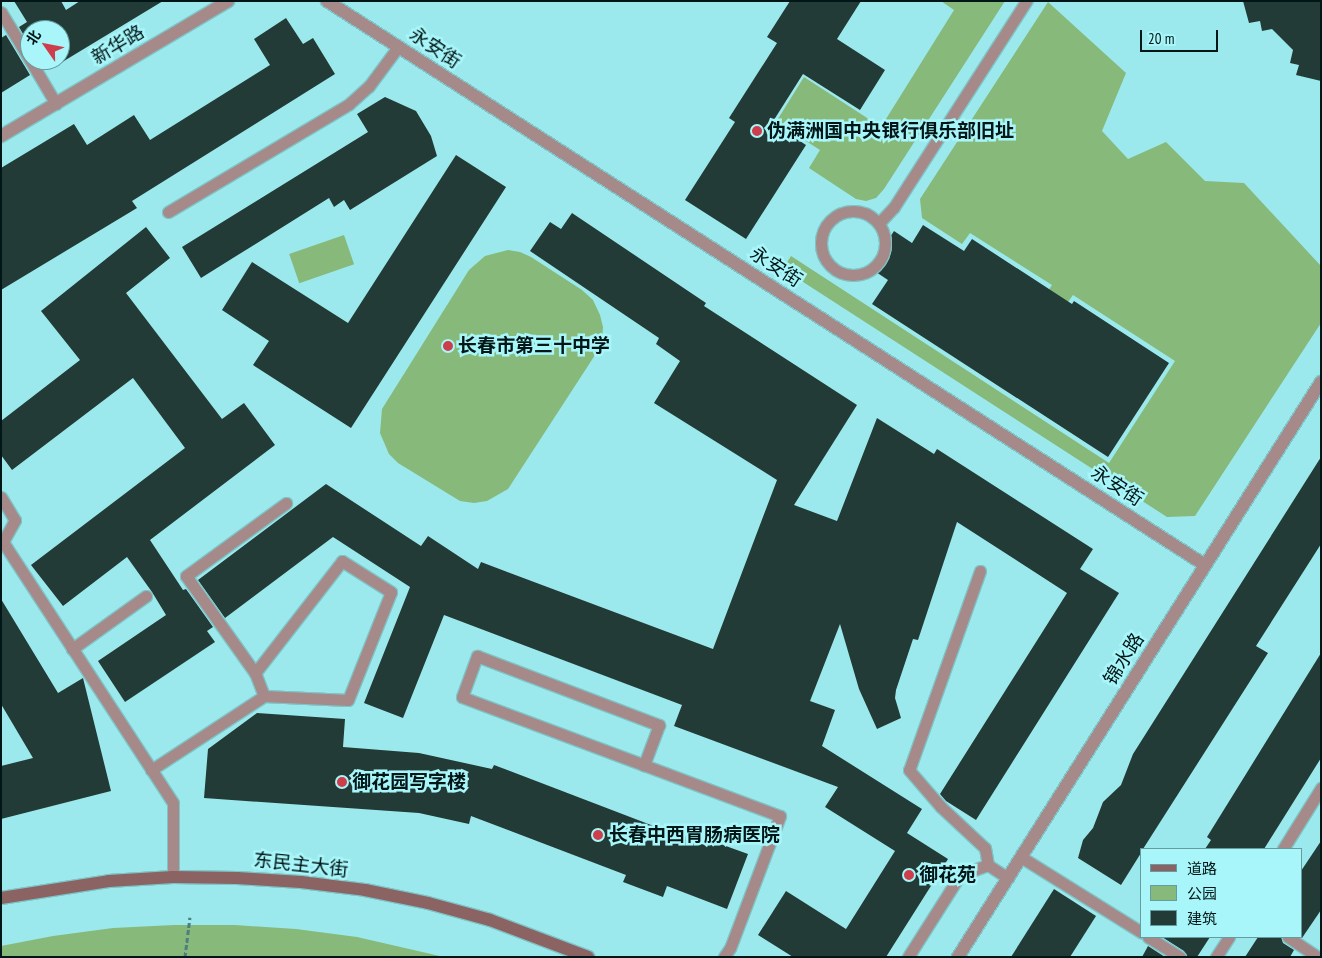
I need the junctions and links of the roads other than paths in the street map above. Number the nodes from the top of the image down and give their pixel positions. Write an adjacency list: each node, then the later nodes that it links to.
1 (228, 1): 8 (street, 新华路)
2 (327, 1): 6 (street, 永安街)
3 (1026, 1): 11 (lane)
4 (1, 12): 5 (lane)
5 (20, 43)
6 (398, 47): 10 (lane); 15 (street, 永安街)
7 (36, 70): 8 (lane)
8 (56, 104): 9 (street, 新华路)
9 (1, 136)
10 (168, 212)
11 (878, 223): 11 (lane)
12 (1321, 382): 15 (street, 锦水路)
13 (1, 497): 18 (lane)
14 (286, 503): 19 (lane)
15 (1205, 565): 25 (street, 锦水路)
16 (980, 571): 26 (lane)
17 (146, 596): 18 (lane)
18 (72, 649): 22 (lane)
19 (255, 673): 20 (lane); 20 (lane)
20 (264, 696): 22 (lane)
21 (644, 765): 21 (lane); 35 (lane)
22 (151, 770): 27 (lane)
23 (1321, 788): 24 (lane)
24 (1284, 848)
25 (1021, 857): 28 (street, 锦水路); 30 (lane)
26 (988, 865): 28 (lane); 36 (lane)
27 (173, 877): 29 (main road, 东民主大街); 34 (main road, 东民主大街)
28 (1008, 878): 37 (street, 锦水路)
29 (1, 898)
30 (1140, 931)
31 (1150, 938): 38 (lane)
32 (1228, 938): 39 (lane)
33 (1290, 938): 40 (lane)
34 (588, 957)
35 (724, 957)
36 (908, 957)
37 (958, 957)
38 (1180, 957)
39 (1216, 957)
40 (1318, 957)

